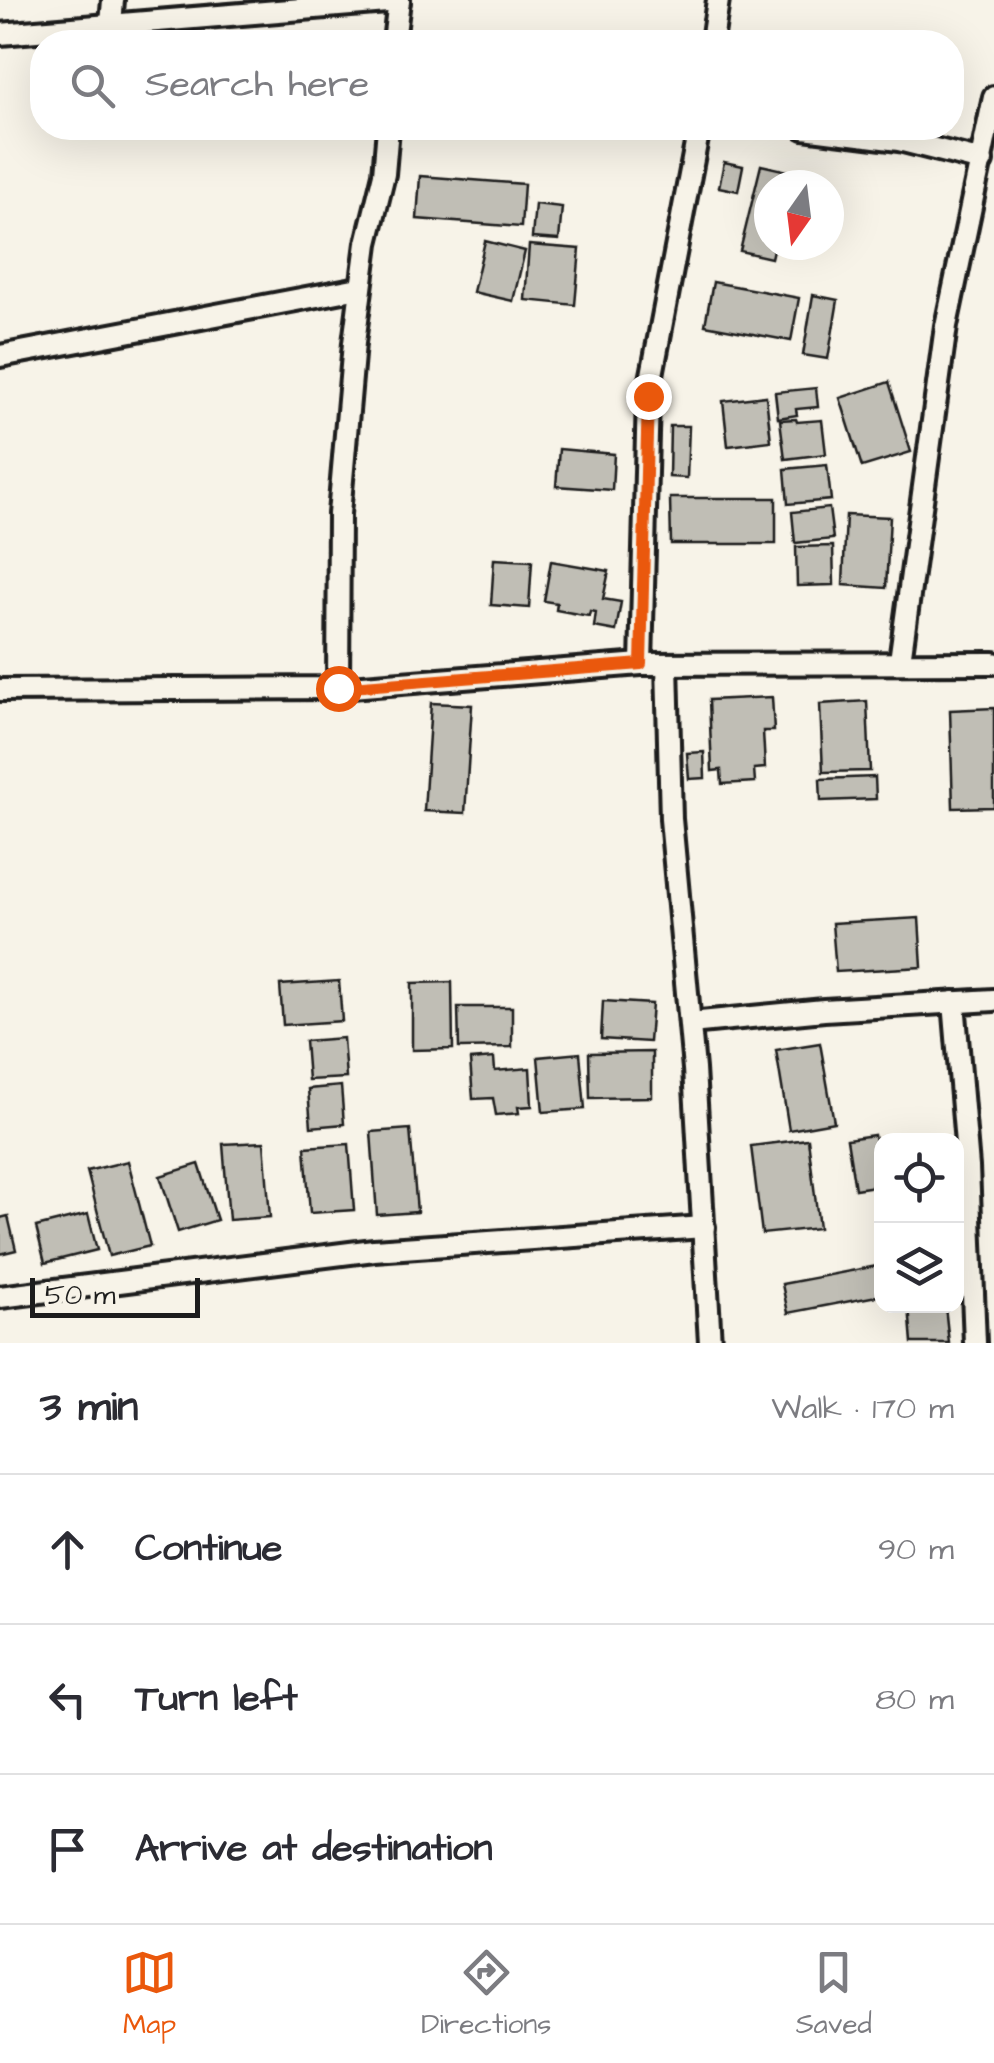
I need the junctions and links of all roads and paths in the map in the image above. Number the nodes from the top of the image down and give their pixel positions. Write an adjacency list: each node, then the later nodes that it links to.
1 (113, 0): 4 (street)
2 (718, 0): 7 (street)
3 (399, 1): 4 (street); 6 (street)
4 (111, 24): 5 (street)
5 (44, 30)
6 (395, 30)
7 (714, 30)
8 (30, 31): 9 (street)
9 (0, 34)
10 (994, 97): 14 (street)
11 (387, 140): 15 (street)
12 (697, 140): 19 (street)
13 (899, 140): 14 (street)
14 (982, 161): 17 (street)
15 (360, 288): 16 (street); 21 (street)
16 (0, 356)
17 (900, 661): 18 (street); 20 (street)
18 (994, 663)
19 (641, 664): 20 (street); 21 (street)
20 (667, 664): 25 (street)
21 (338, 688): 22 (street)
22 (0, 690)
23 (994, 1000): 24 (street)
24 (954, 1002): 25 (street); 29 (street)
25 (690, 1023): 26 (street)
26 (704, 1227): 27 (street); 28 (street)
27 (0, 1297)
28 (710, 1343)
29 (975, 1343)

